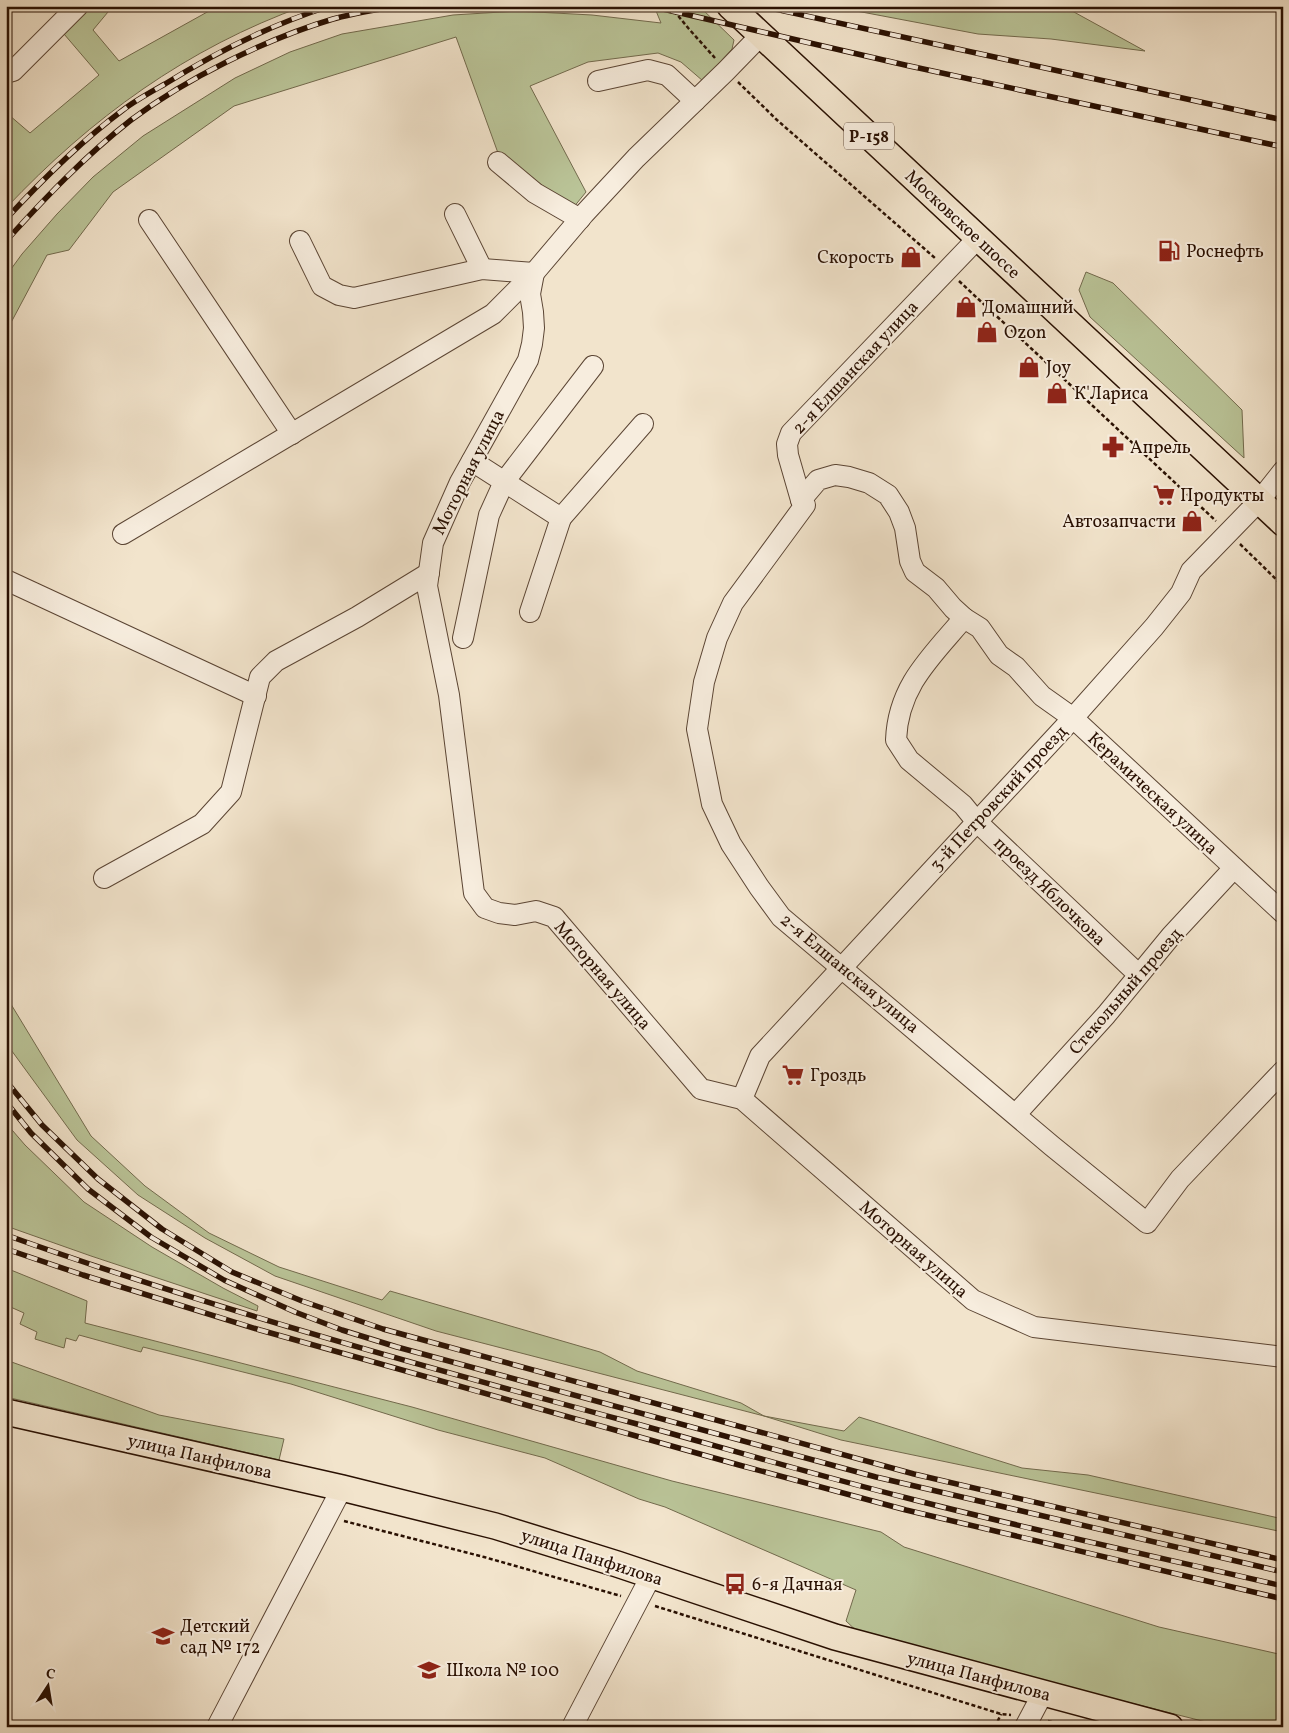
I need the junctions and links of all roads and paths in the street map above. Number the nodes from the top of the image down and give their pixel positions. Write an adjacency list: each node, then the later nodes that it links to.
1 (78, 6): 6 (street)
2 (670, 6): 5 (path)
3 (730, 6): 4 (main road, Московское шоссе / Р-158)
4 (761, 35): 5 (street); 13 (main road, Московское шоссе / Р-158)
5 (726, 71): 8 (street); 16 (path)
6 (10, 72)
7 (598, 81): 8 (street)
8 (695, 100): 11 (street)
9 (498, 162): 11 (street)
10 (455, 214): 15 (street)
11 (580, 219): 17 (street)
12 (149, 220): 20 (street)
13 (978, 238): 16 (street, 2-я Елшанская улица); 25 (main road, Московское шоссе / Р-158)
14 (300, 241): 15 (street)
15 (482, 269): 17 (street)
16 (947, 269): 24 (street, 2-я Елшанская улица); 28 (path)
17 (534, 273): 20 (street); 21 (street, Моторная улица)
18 (593, 366): 23 (street)
19 (643, 424): 26 (street)
20 (292, 434): 29 (street)
21 (472, 462): 23 (street); 30 (street, Моторная улица)
22 (1283, 471): 25 (street, 3-й Петровский проезд)
23 (504, 482): 26 (street); 35 (street)
24 (801, 500): 34 (street, Керамическая улица); 42 (street, 2-я Елшанская улица)
25 (1260, 500): 27 (main road, Московское шоссе / Р-158); 28 (street, 3-й Петровский проезд)
26 (560, 518): 33 (street)
27 (1283, 523)
28 (1229, 533): 32 (path); 37 (street, 3-й Петровский проезд)
29 (123, 534)
30 (428, 573): 36 (street); 45 (street, Моторная улица)
31 (6, 580): 36 (street)
32 (1283, 586)
33 (530, 612)
34 (964, 618): 37 (street, Керамическая улица); 38 (street, проезд Яблочкова)
35 (462, 638)
36 (256, 696): 40 (street)
37 (1073, 718): 38 (street, 3-й Петровский проезд); 39 (street, Керамическая улица)
38 (976, 821): 42 (street, 3-й Петровский проезд); 43 (street, проезд Яблочкова)
39 (1234, 868): 41 (street, Керамическая улица); 43 (street, Стекольный проезд)
40 (104, 878)
41 (1283, 913)
42 (841, 967): 45 (street, 3-й Петровский проезд); 46 (street, 2-я Елшанская улица)
43 (1138, 974): 46 (street, Стекольный проезд)
44 (1283, 1071): 46 (street, 2-я Елшанская улица)
45 (742, 1100): 47 (street, Моторная улица)
46 (1016, 1114)
47 (1283, 1357)
48 (6, 1412): 49 (main road, улица Панфилова)
49 (342, 1488): 50 (street); 51 (main road, улица Панфилова)
50 (327, 1517): 52 (path); 54 (street)
51 (651, 1576): 52 (street); 53 (main road, улица Панфилова)
52 (638, 1601): 55 (street); 56 (path)
53 (1043, 1693): 57 (street); 58 (main road, улица Панфилова)
54 (217, 1727)
55 (572, 1727)
56 (995, 1727)
57 (1025, 1727)
58 (1170, 1727)

